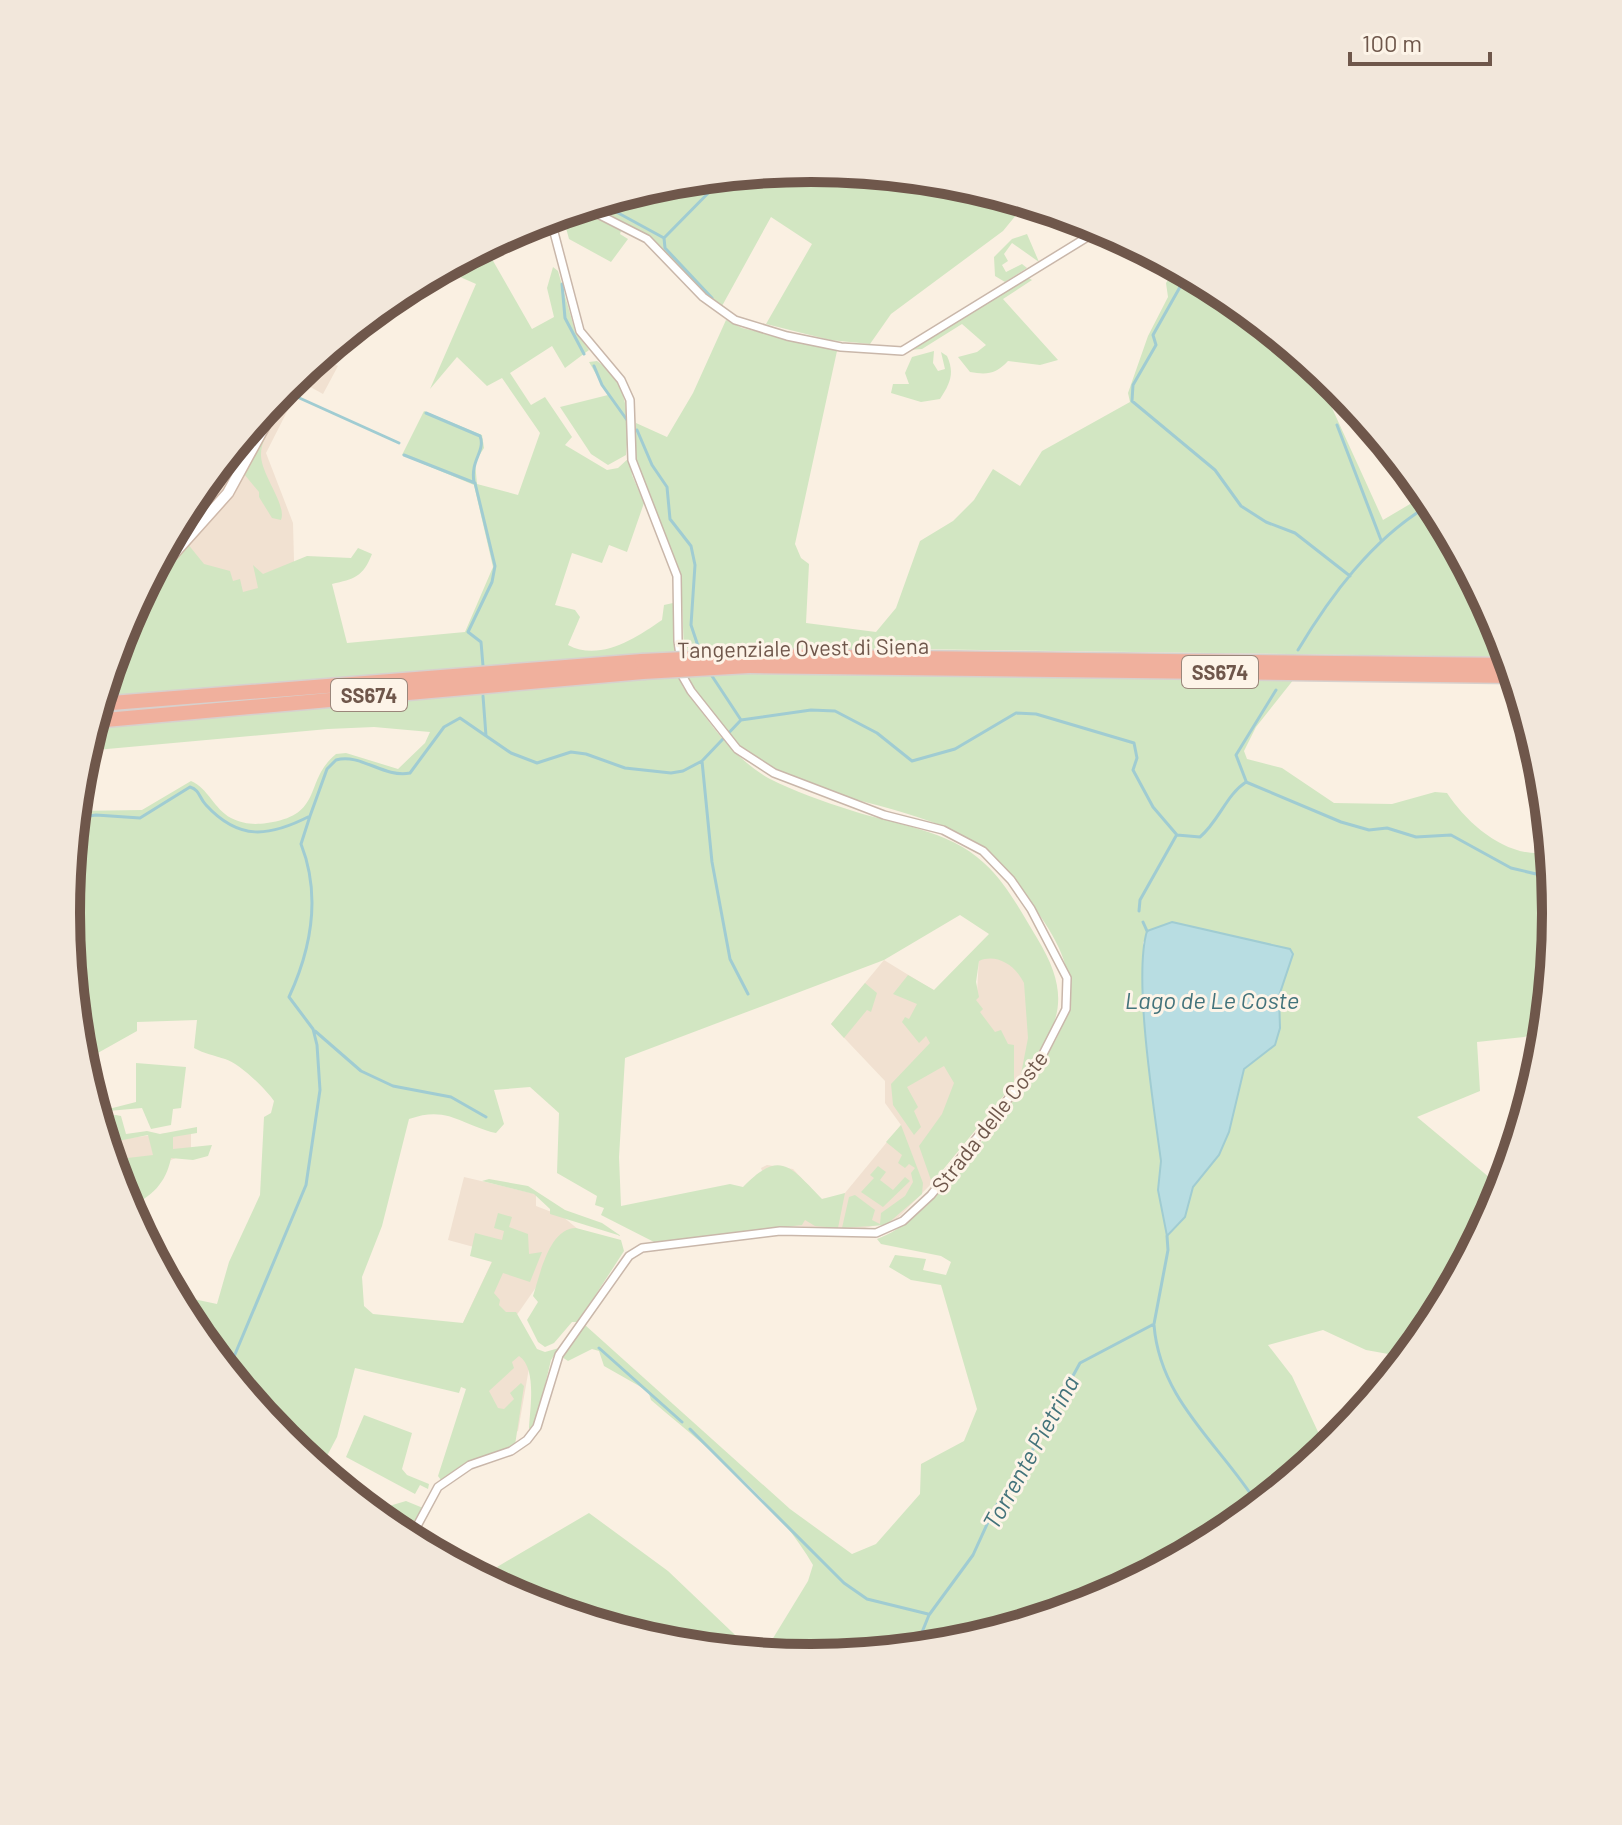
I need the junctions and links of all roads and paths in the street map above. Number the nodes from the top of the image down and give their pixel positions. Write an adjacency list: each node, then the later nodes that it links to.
1 (597, 214): 3 (street)
2 (553, 229): 12 (street, Strada delle Coste)
3 (1089, 236)
4 (263, 429): 5 (street)
5 (175, 552)
6 (926, 662): 7 (highway, Tangenziale Ovest di Siena / SS674); 8 (highway, Tangenziale Ovest di Siena / SS674, bridge); 9 (highway, Tangenziale Ovest di Siena / SS674)
7 (1498, 665)
8 (643, 667): 10 (highway, Tangenziale Ovest di Siena / SS674); 11 (highway, Tangenziale Ovest di Siena / SS674)
9 (1502, 676)
10 (111, 703)
11 (106, 720)
12 (416, 1527)

